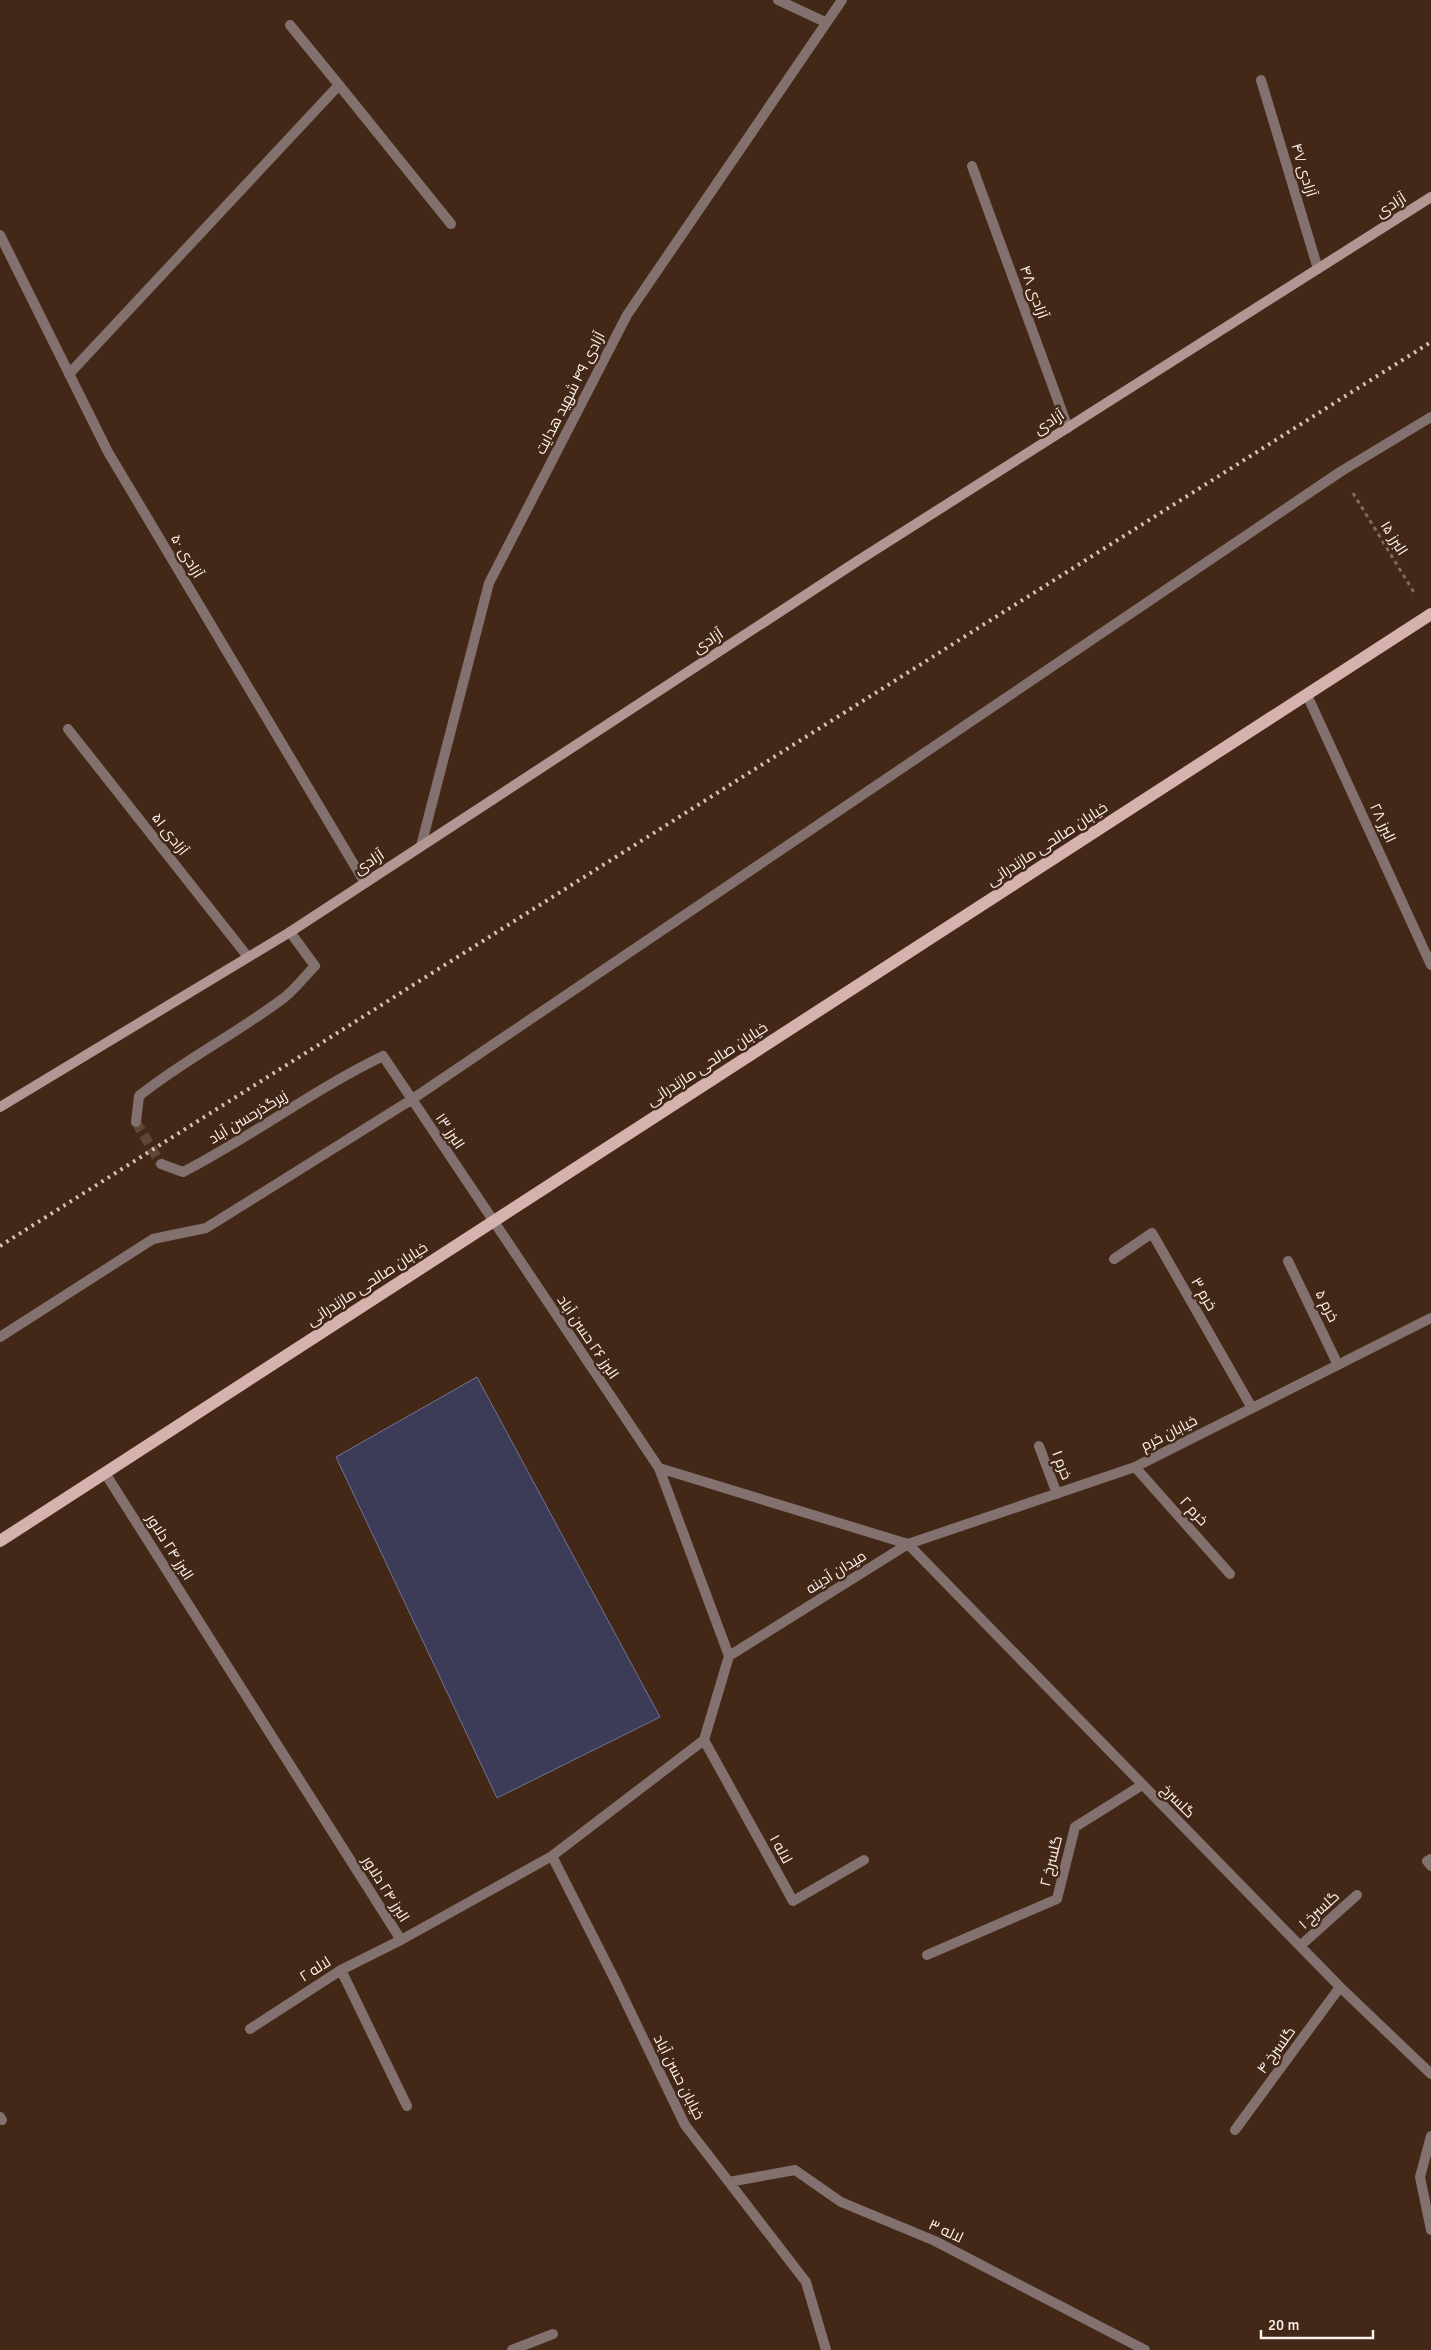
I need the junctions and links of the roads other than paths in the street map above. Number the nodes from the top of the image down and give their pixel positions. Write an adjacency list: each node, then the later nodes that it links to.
1 (778, 0): 3 (street)
2 (842, 0): 3 (street, آزادی ۴۹ شهید هدایت)
3 (825, 22): 18 (street, آزادی ۴۹ شهید هدایت)
4 (290, 25): 6 (street)
5 (1261, 80): 11 (street, آزادی ۴۷)
6 (339, 86): 9 (street); 12 (street)
7 (972, 166): 14 (street, آزادی ۴۸)
8 (1431, 197): 11 (main road, آزادی)
9 (451, 224)
10 (0, 235): 12 (street, آزادی ۵۰)
11 (1318, 269): 14 (main road, آزادی)
12 (69, 374): 19 (street, آزادی ۵۰)
13 (1431, 417): 24 (street)
14 (1068, 428): 18 (main road, آزادی)
15 (1430, 615): 16 (main road, خیابان صالحی مازندرانی)
16 (1308, 694): 22 (street, البرز ۲۸); 28 (main road, خیابان صالحی مازندرانی)
17 (68, 729): 21 (street, آزادی ۵۱)
18 (421, 846): 19 (main road, آزادی)
19 (365, 883): 20 (main road, آزادی)
20 (290, 932): 21 (main road, آزادی); 26 (street)
21 (248, 957): 25 (main road, آزادی)
22 (1431, 965)
23 (382, 1056): 24 (street, البرز ۱۳); 27 (street, زیرگذرحسن آباد)
24 (411, 1100): 28 (street, البرز ۱۳); 32 (street)
25 (0, 1107)
26 (136, 1122)
27 (161, 1164)
28 (492, 1222): 37 (street, البرز ۲۶ حسن آباد); 38 (main road, خیابان صالحی مازندرانی)
29 (1114, 1259): 34 (street, خرم ۳)
30 (1288, 1261): 33 (street, خرم ۵)
31 (1431, 1318): 33 (street, خیابان خرم)
32 (0, 1337)
33 (1338, 1365): 34 (street, خیابان خرم)
34 (1252, 1408): 36 (street, خیابان خرم)
35 (1039, 1446): 39 (street, خرم ۱)
36 (1135, 1467): 39 (street, خیابان خرم); 42 (street, خرم ۲)
37 (659, 1468): 41 (street, میدان آدینه); 43 (street)
38 (105, 1473): 40 (main road, خیابان صالحی مازندرانی); 51 (street, البرز ۲۴ دلاور)
39 (1058, 1494): 41 (street, خیابان خرم)
40 (0, 1541)
41 (908, 1544): 43 (street, میدان آدینه); 45 (street, گلسرخ)
42 (1230, 1574)
43 (729, 1656): 44 (street)
44 (704, 1740): 46 (street, البرز ۲۴ دلاور); 48 (street, لاله ۱)
45 (1142, 1785): 52 (street, گلسرخ); 53 (street, گلسرخ ۲)
46 (552, 1856): 51 (street, البرز ۲۴ دلاور); 61 (street, خیابان حسن آباد)
47 (1431, 1859): 49 (street)
48 (864, 1860)
49 (1431, 1866)
50 (1357, 1895): 52 (street, گلسرخ ۱)
51 (401, 1940): 54 (street, لاله ۲)
52 (1300, 1946): 55 (street, گلسرخ)
53 (927, 1955)
54 (341, 1970): 56 (street, لاله ۲); 58 (street)
55 (1340, 1987): 57 (street, گلسرخ); 59 (street, گلسرخ ۴)
56 (250, 2029)
57 (1431, 2074)
58 (408, 2106)
59 (1235, 2130)
60 (1431, 2136): 62 (street)
61 (729, 2182): 65 (street, خیابان حسن آباد); 66 (street, لاله ۳)
62 (1431, 2230)
63 (553, 2334): 64 (street)
64 (512, 2350)
65 (826, 2350)
66 (1145, 2350)

